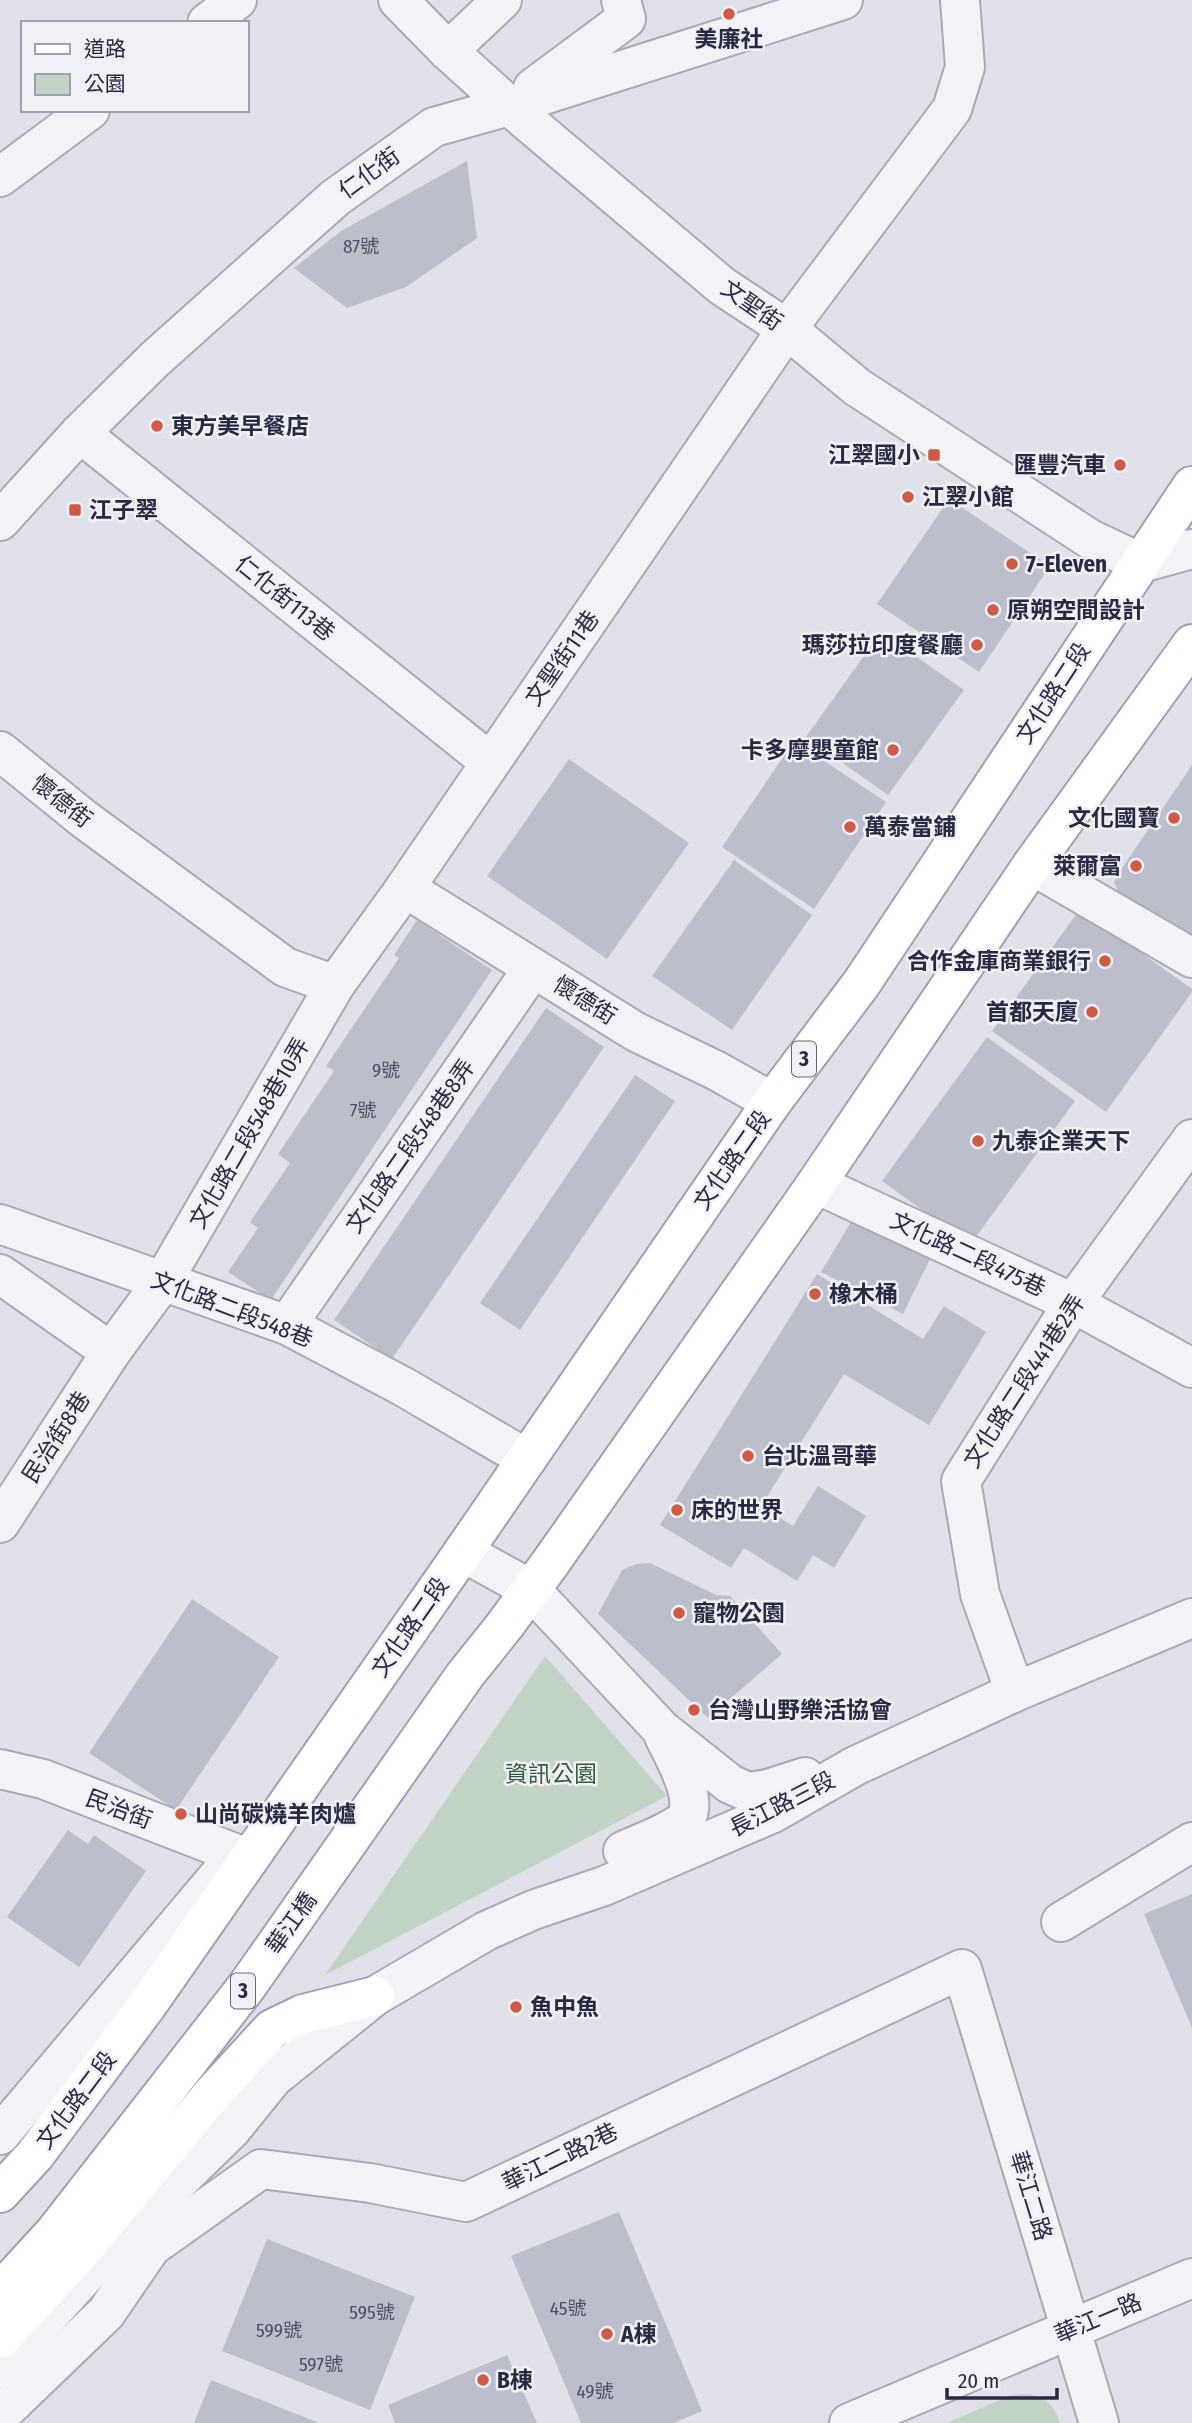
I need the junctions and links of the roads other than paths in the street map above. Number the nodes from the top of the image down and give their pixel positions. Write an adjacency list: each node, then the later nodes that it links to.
1 (237, 0): 7 (street)
2 (398, 0): 8 (street, 文聖街)
3 (502, 0): 8 (street)
4 (621, 0): 9 (street)
5 (843, 0): 9 (street, 仁化街)
6 (960, 0): 12 (street, 文聖街11巷)
7 (210, 21)
8 (448, 51): 9 (street, 文聖街)
9 (509, 106): 12 (street, 文聖街); 13 (street, 仁化街)
10 (87, 112): 11 (street)
11 (0, 177)
12 (787, 329): 17 (street, 文聖街); 20 (street, 文聖街11巷)
13 (80, 433): 15 (street, 仁化街); 20 (street, 仁化街113巷)
14 (1192, 486): 17 (main road, 文化路二段 / 3)
15 (0, 521)
16 (1192, 549): 17 (street)
17 (1141, 563): 26 (main road, 文化路二段 / 3)
18 (1192, 643): 21 (main road, 3)
19 (0, 751): 25 (street, 懷德街)
20 (490, 762): 22 (street, 文聖街11巷)
21 (1032, 865): 23 (street); 28 (main road, 3)
22 (405, 888): 24 (street, 懷德街); 25 (street, 文聖街11巷)
23 (1192, 958)
24 (533, 968): 26 (street, 懷德街); 33 (street, 文化路二段548巷8弄)
25 (335, 985): 31 (street, 文化路二段548巷10弄)
26 (772, 1102): 36 (main road, 文化路二段 / 3)
27 (1192, 1139): 32 (street, 文化路二段441巷2弄)
28 (816, 1185): 32 (street, 文化路二段475巷); 39 (main road, 3)
29 (0, 1224): 31 (street, 文化路二段548巷)
30 (0, 1275): 34 (street)
31 (163, 1281): 33 (street, 文化路二段548巷); 34 (street, 文化路二段548巷10弄)
32 (1073, 1303): 35 (street, 文化路二段475巷); 41 (street, 文化路二段441巷2弄)
33 (287, 1325): 36 (street, 文化路二段548巷)
34 (111, 1352): 37 (street, 民治街8巷)
35 (1192, 1368)
36 (527, 1459): 38 (main road, 文化路二段 / 3)
37 (0, 1522)
38 (463, 1552): 39 (street); 45 (main road, 文化路二段 / 3)
39 (530, 1589): 42 (street); 58 (main road, 華江橋 / 3)
40 (1192, 1618): 41 (street, 長江路三段)
41 (1016, 1692): 43 (street, 長江路三段)
42 (662, 1730): 43 (street); 48 (street)
43 (855, 1766): 48 (street, 長江路三段)
44 (0, 1769): 47 (street, 民治街)
45 (267, 1830): 47 (street, 文化路二段); 55 (main road, 文化路二段 / 3)
46 (1192, 1842): 49 (street)
47 (237, 1854): 52 (street, 文化路二段); 54 (street)
48 (533, 1910): 51 (street, 長江路三段)
49 (1061, 1922)
50 (962, 1969): 56 (street, 華江二路2巷); 59 (street, 華江二路)
51 (375, 1996): 53 (street, 長江路三段); 60 (main road)
52 (0, 2101)
53 (231, 2130): 56 (street); 61 (street)
54 (0, 2136)
55 (0, 2193)
56 (154, 2245): 61 (street)
57 (1192, 2278): 59 (street, 華江一路)
58 (0, 2292)
59 (1072, 2329): 62 (street, 華江一路); 63 (street, 華江二路)
60 (0, 2339)
61 (11, 2401)
62 (849, 2423)
63 (1099, 2423)

